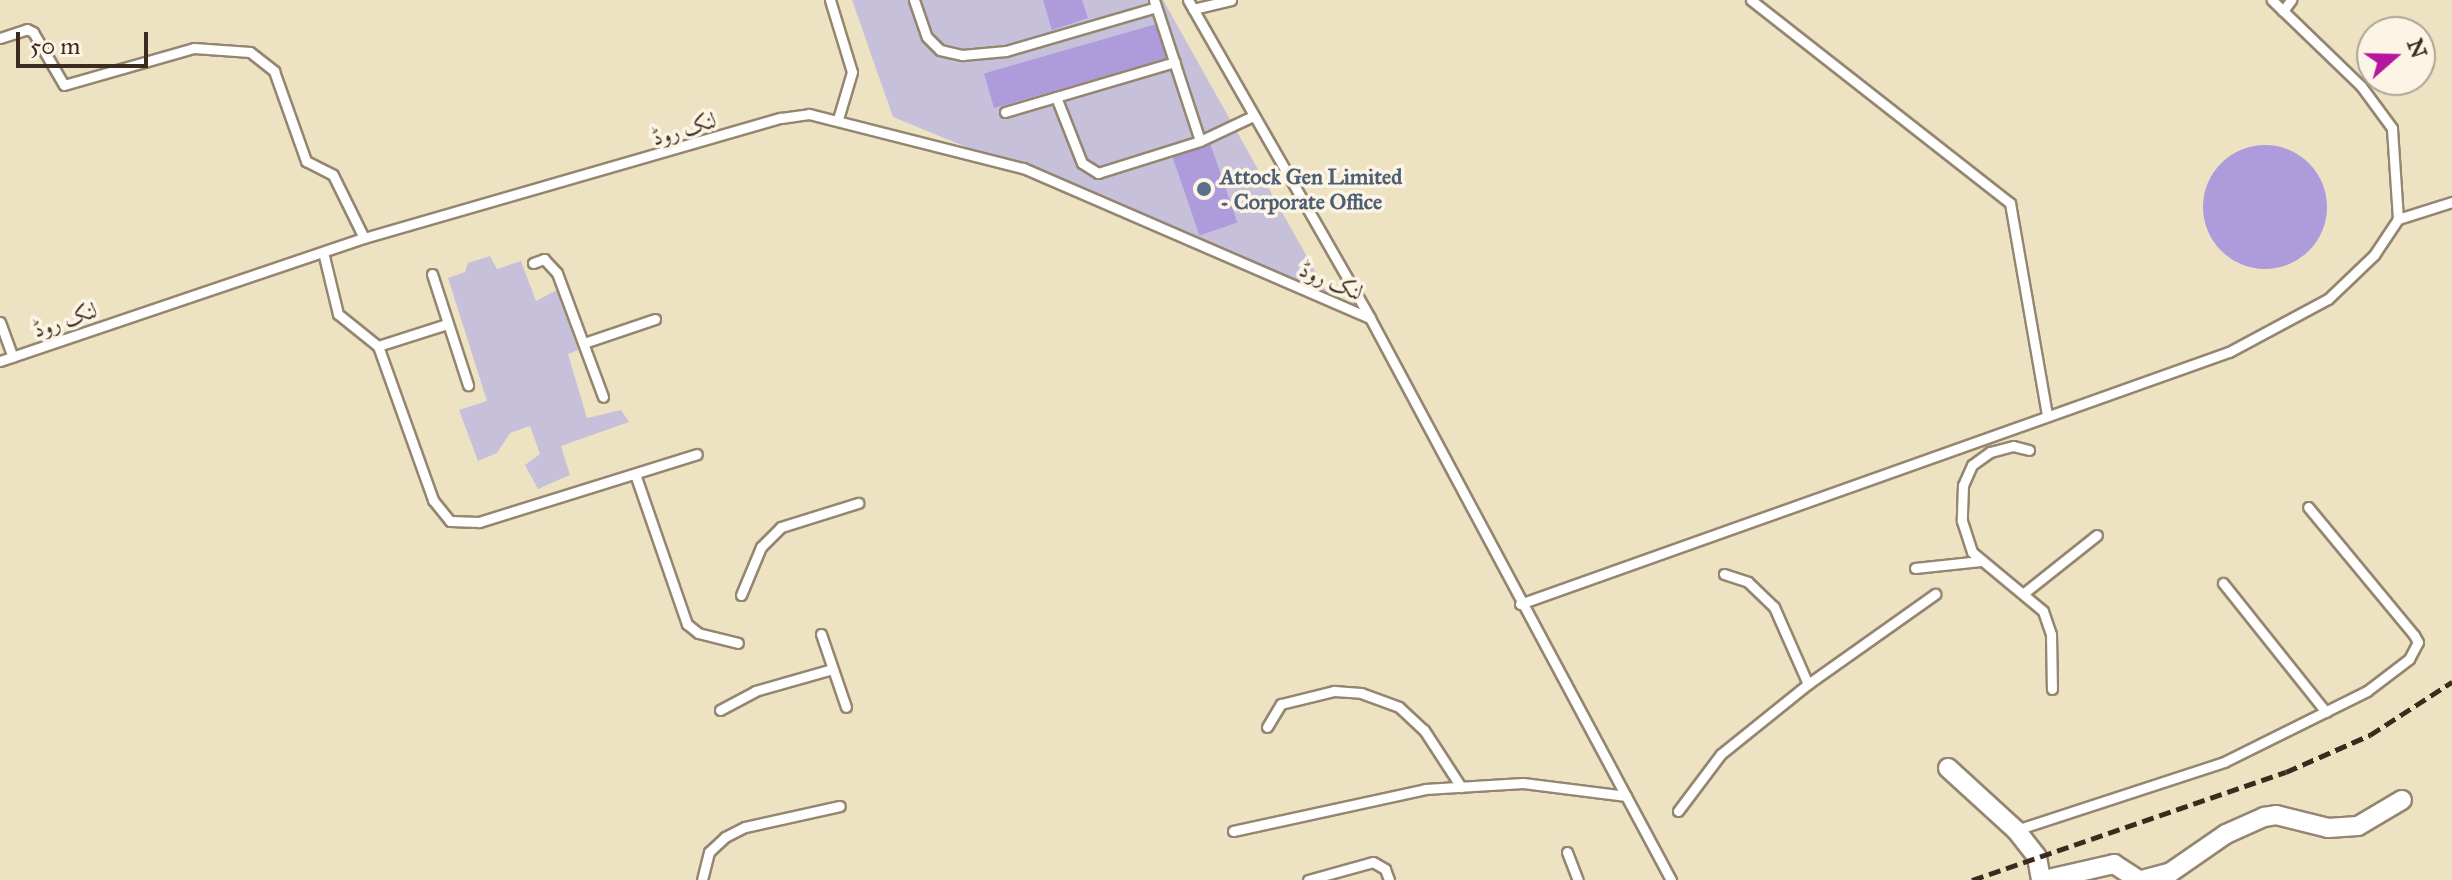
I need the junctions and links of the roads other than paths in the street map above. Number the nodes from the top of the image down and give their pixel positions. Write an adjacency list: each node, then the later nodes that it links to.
1 (830, 0): 15 (lane)
2 (914, 0): 7 (lane)
3 (1231, 0): 8 (lane)
4 (1751, 0): 33 (lane)
5 (2272, 0): 9 (lane)
6 (2291, 0): 9 (lane)
7 (1155, 4): 11 (lane)
8 (1190, 4): 14 (lane)
9 (2283, 11): 18 (lane)
10 (0, 38): 19 (lane)
11 (1175, 62): 12 (lane); 16 (lane)
12 (1056, 97): 13 (lane); 16 (lane)
13 (1005, 112)
14 (1251, 117): 16 (lane); 23 (lane)
15 (838, 119): 19 (lane, لنک روڈ); 23 (lane, لنک روڈ)
16 (1200, 141)
17 (2452, 202): 18 (lane)
18 (2398, 219): 33 (lane)
19 (364, 238): 20 (lane, لنک روڈ)
20 (323, 252): 28 (lane); 29 (lane, لنک روڈ)
21 (533, 263): 27 (lane)
22 (432, 274): 26 (lane)
23 (1370, 318): 47 (lane)
24 (655, 319): 27 (lane)
25 (0, 322): 29 (lane)
26 (447, 324): 28 (lane); 31 (lane)
27 (584, 343): 32 (lane)
28 (378, 346): 36 (lane)
29 (13, 357): 30 (lane, لنک روڈ)
30 (0, 361)
31 (468, 385)
32 (603, 397)
33 (2047, 416): 47 (lane)
34 (2029, 450): 40 (lane)
35 (697, 454): 36 (lane)
36 (635, 474): 49 (lane)
37 (858, 503): 46 (lane)
38 (2308, 507): 55 (lane)
39 (2097, 535): 44 (lane)
40 (1981, 561): 41 (lane); 44 (lane)
41 (1915, 568)
42 (1724, 574): 51 (lane)
43 (2223, 583): 55 (lane)
44 (2024, 593): 52 (lane)
45 (1935, 594): 51 (lane)
46 (741, 595)
47 (1520, 604): 59 (lane)
48 (821, 634): 50 (lane)
49 (738, 643)
50 (832, 669): 53 (lane); 54 (lane)
51 (1808, 684): 62 (lane)
52 (2052, 689)
53 (846, 707)
54 (720, 710)
55 (2326, 712): 63 (lane)
56 (1267, 727): 58 (lane)
57 (1948, 768): 63 (street)
58 (1461, 787): 59 (lane); 64 (lane)
59 (1626, 796): 70 (lane)
60 (2402, 800): 72 (street)
61 (840, 806): 66 (lane)
62 (1678, 811)
63 (2016, 830): 71 (street)
64 (1233, 831)
65 (1567, 852): 69 (lane)
66 (702, 880)
67 (1308, 880): 68 (lane)
68 (1389, 880)
69 (1578, 880)
70 (1671, 880)
71 (2042, 880): 72 (street)
72 (2140, 880)

